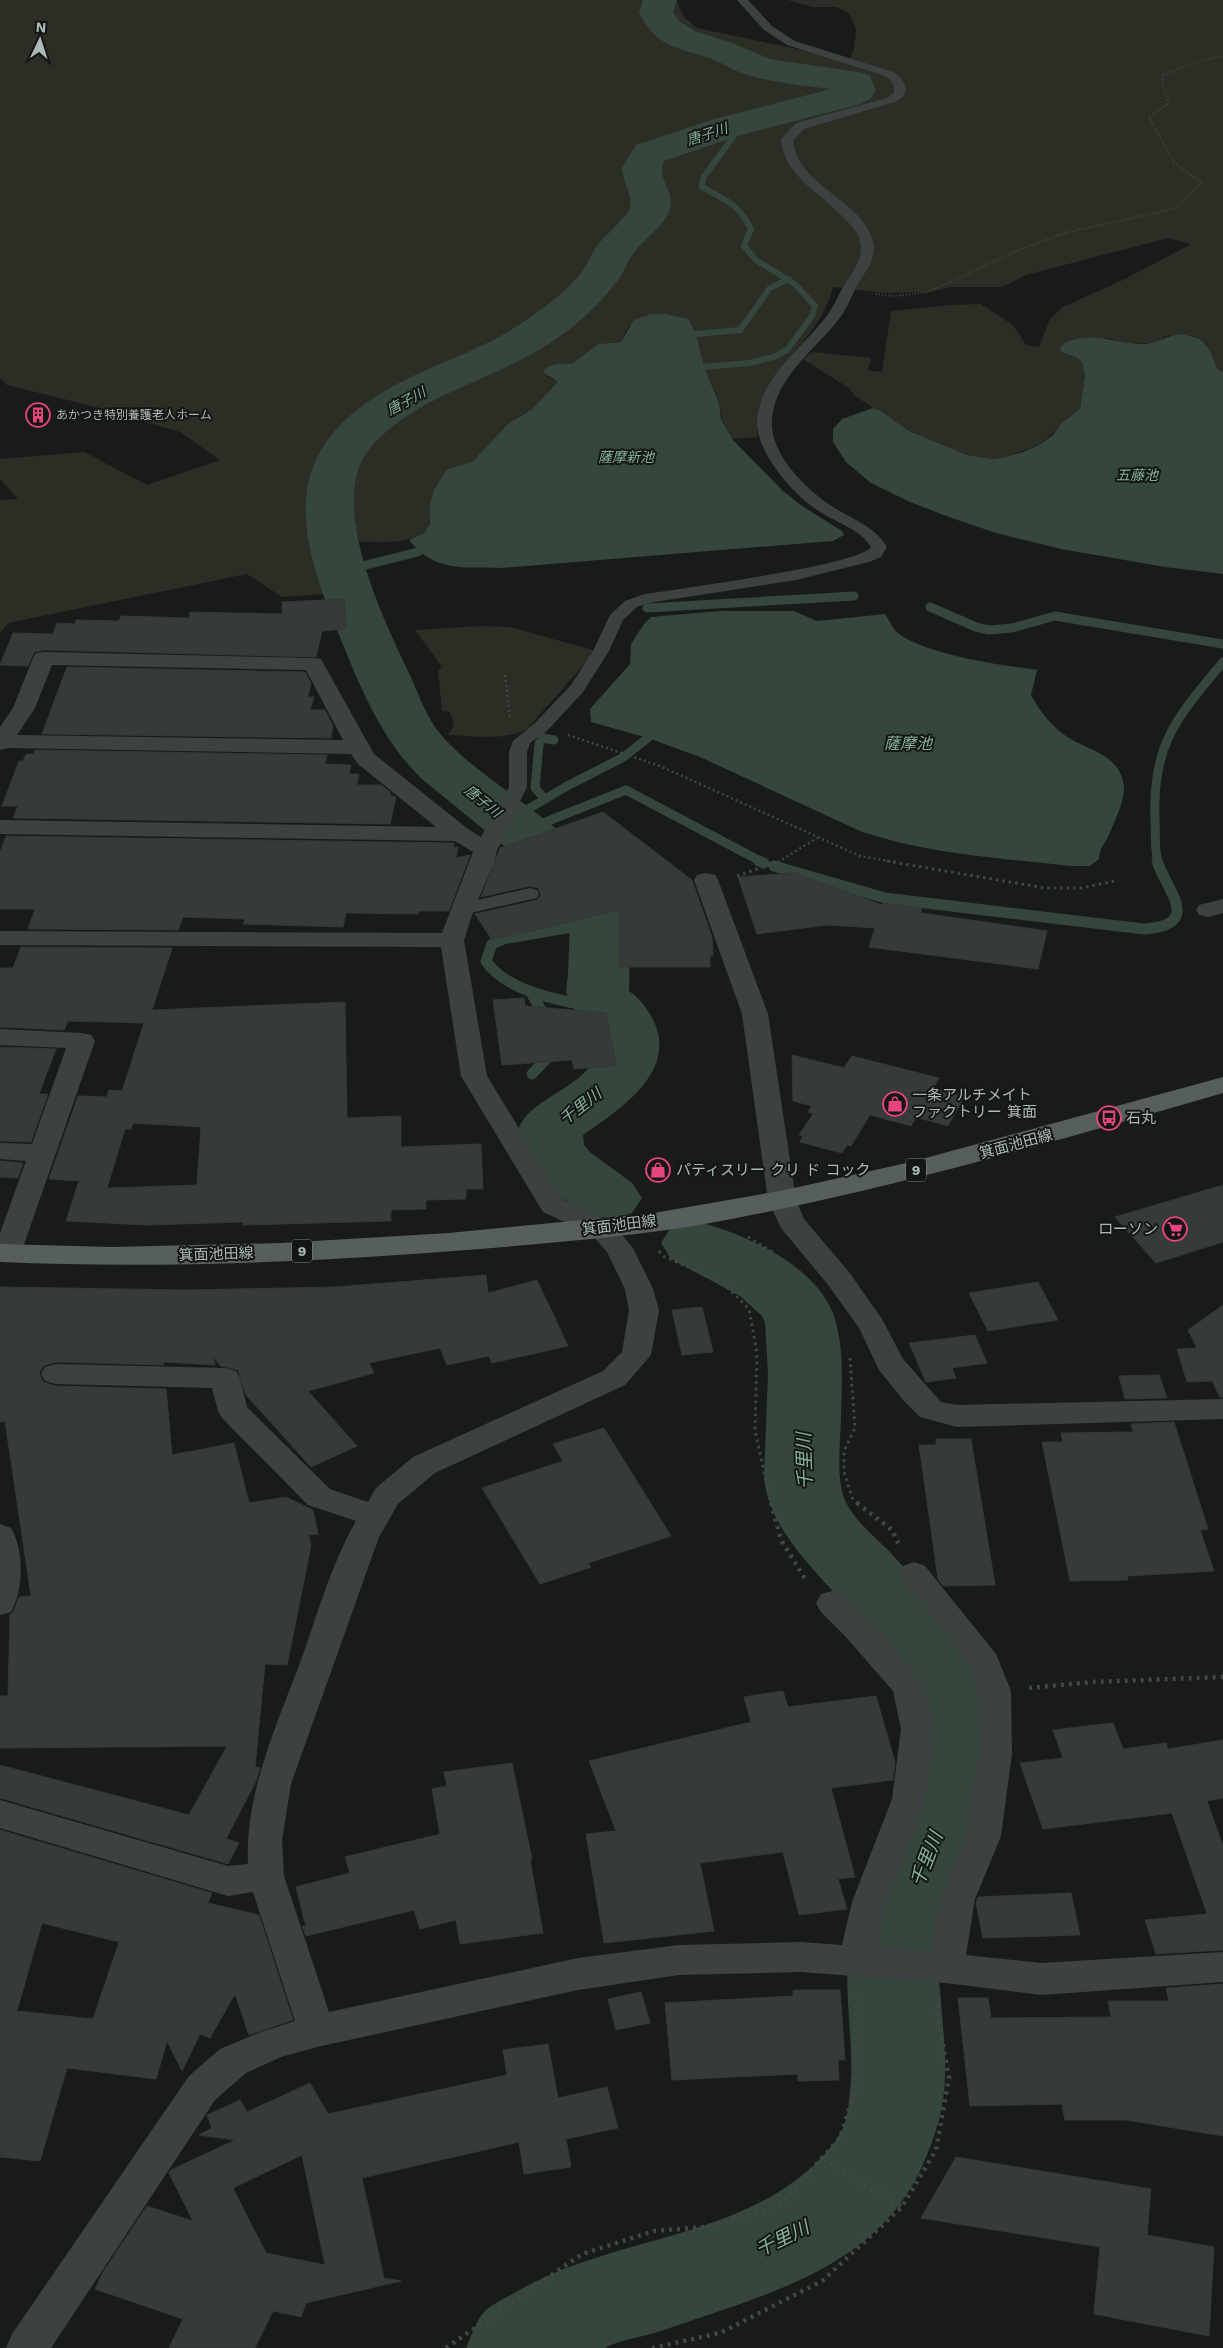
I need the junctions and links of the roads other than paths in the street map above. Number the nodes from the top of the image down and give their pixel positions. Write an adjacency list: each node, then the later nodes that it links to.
1 (742, 0): 4 (lane)
2 (1, 742): 3 (street); 3 (street)
3 (358, 747): 6 (street)
4 (504, 815): 7 (street)
5 (0, 827): 6 (street)
6 (460, 834): 7 (street)
7 (485, 850): 10 (street)
8 (707, 883): 17 (street)
9 (530, 894): 10 (lane)
10 (462, 909): 12 (street)
11 (0, 938): 12 (street)
12 (452, 940): 18 (street)
13 (0, 1037): 16 (street)
14 (1223, 1085): 17 (main road, 箕面池田線 / 9)
15 (0, 1151): 16 (street)
16 (42, 1153): 19 (street)
17 (782, 1200): 18 (main road, 箕面池田線 / 9); 21 (street)
18 (602, 1228): 19 (main road, 箕面池田線 / 9); 22 (street)
19 (4, 1253)
20 (56, 1374): 22 (street)
21 (1223, 1409)
22 (375, 1516): 28 (street)
23 (0, 1536): 25 (street)
24 (914, 1574): 31 (street)
25 (0, 1603)
26 (832, 1603): 29 (street)
27 (0, 1814): 28 (street)
28 (266, 1876): 32 (street)
29 (856, 1962): 31 (street); 32 (street)
30 (1223, 1967): 31 (street)
31 (946, 1968)
32 (317, 2031): 33 (street)
33 (27, 2348)

